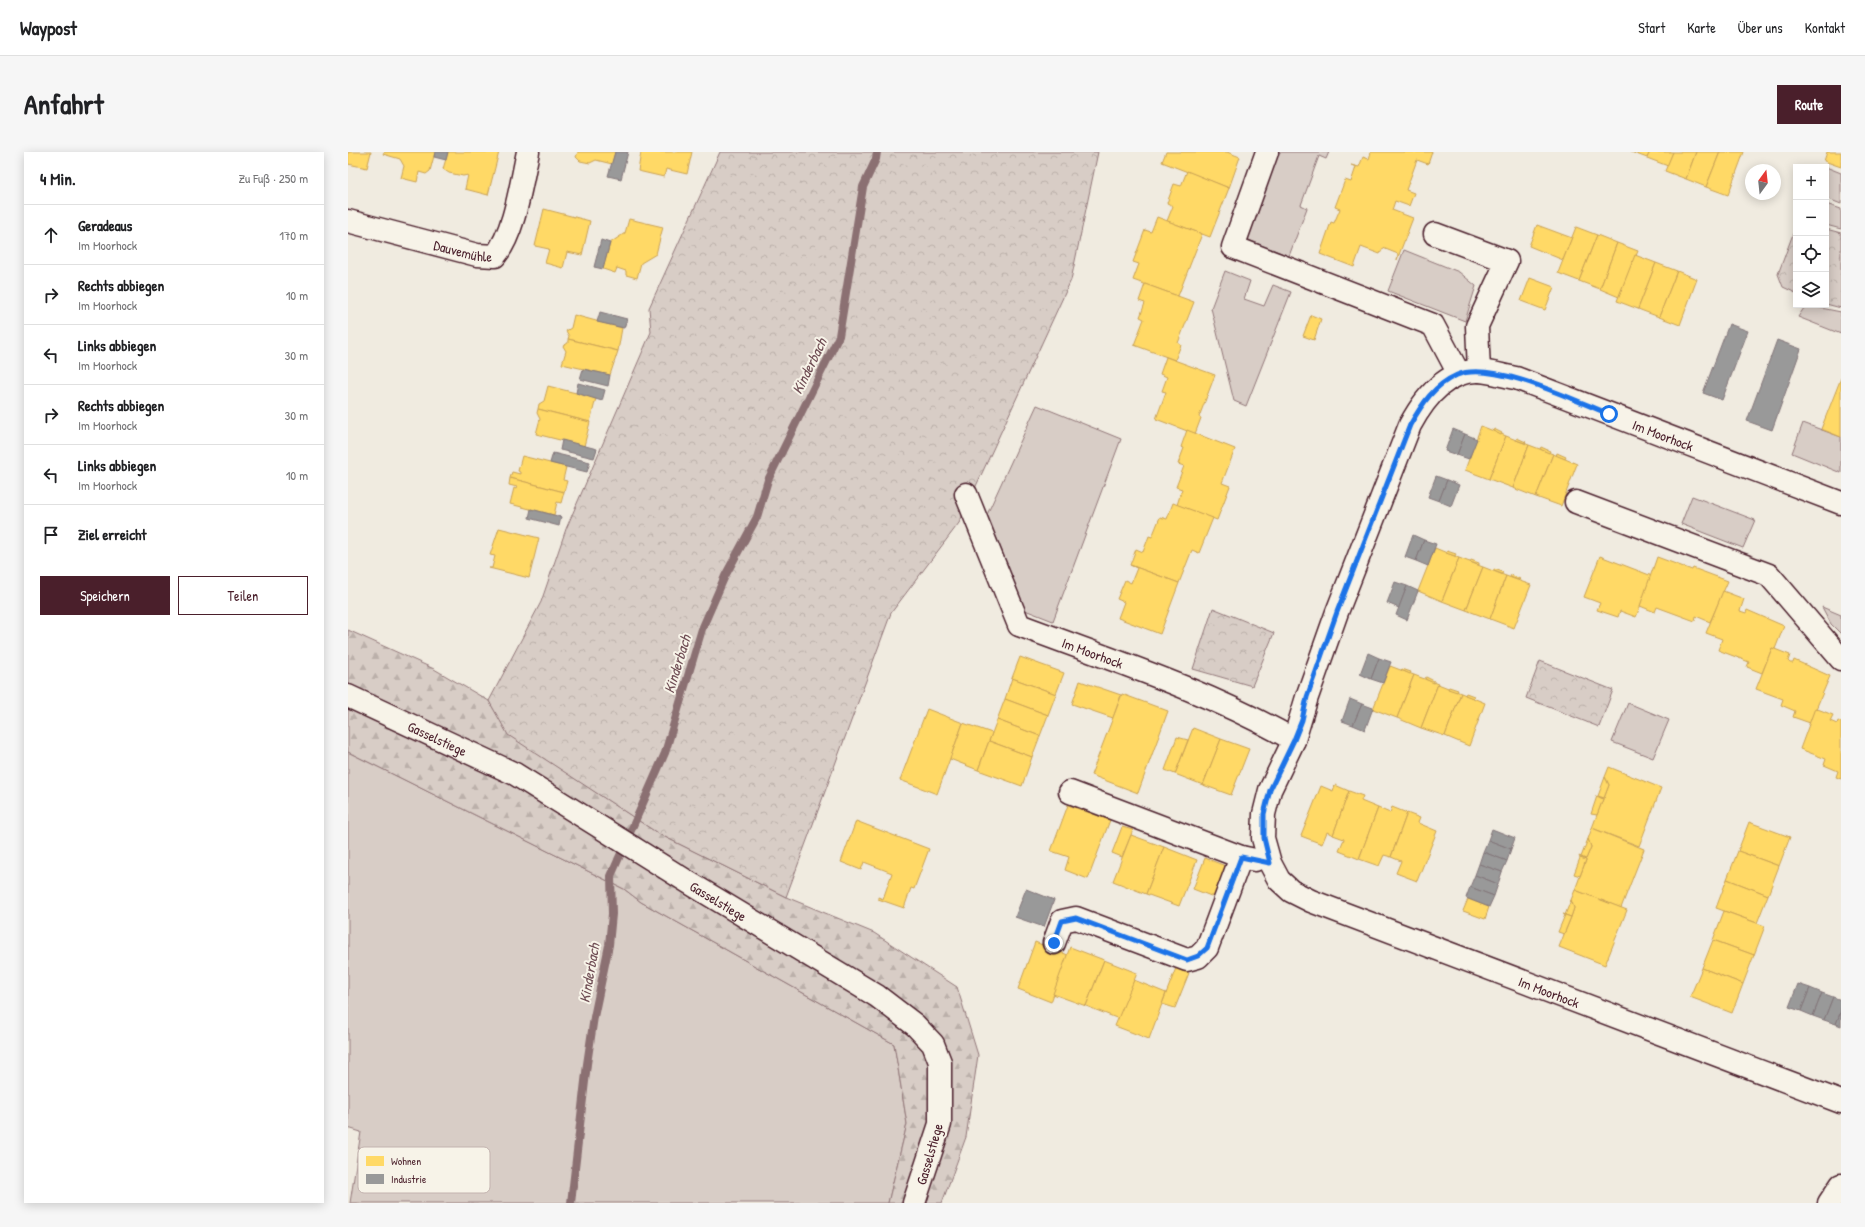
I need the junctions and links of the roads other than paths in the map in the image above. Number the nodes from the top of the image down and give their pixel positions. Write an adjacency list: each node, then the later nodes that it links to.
1 (528, 152): 3 (street, Dauvemühle)
2 (1267, 152): 5 (street)
3 (348, 222)
4 (1435, 234): 5 (street)
5 (1469, 373): 8 (street, Im Moorhock); 11 (street, Im Moorhock)
6 (966, 494): 11 (street, Im Moorhock)
7 (1576, 502): 9 (street)
8 (1841, 503)
9 (1841, 659)
10 (348, 696): 18 (street, Gasselstiege)
11 (1294, 740): 14 (street, Im Moorhock)
12 (1070, 792): 13 (street)
13 (1241, 857): 14 (street); 15 (street)
14 (1270, 863): 16 (street, Im Moorhock)
15 (1054, 943)
16 (1841, 1102)
17 (1841, 1185): 19 (street)
18 (914, 1203)
19 (1829, 1203)

